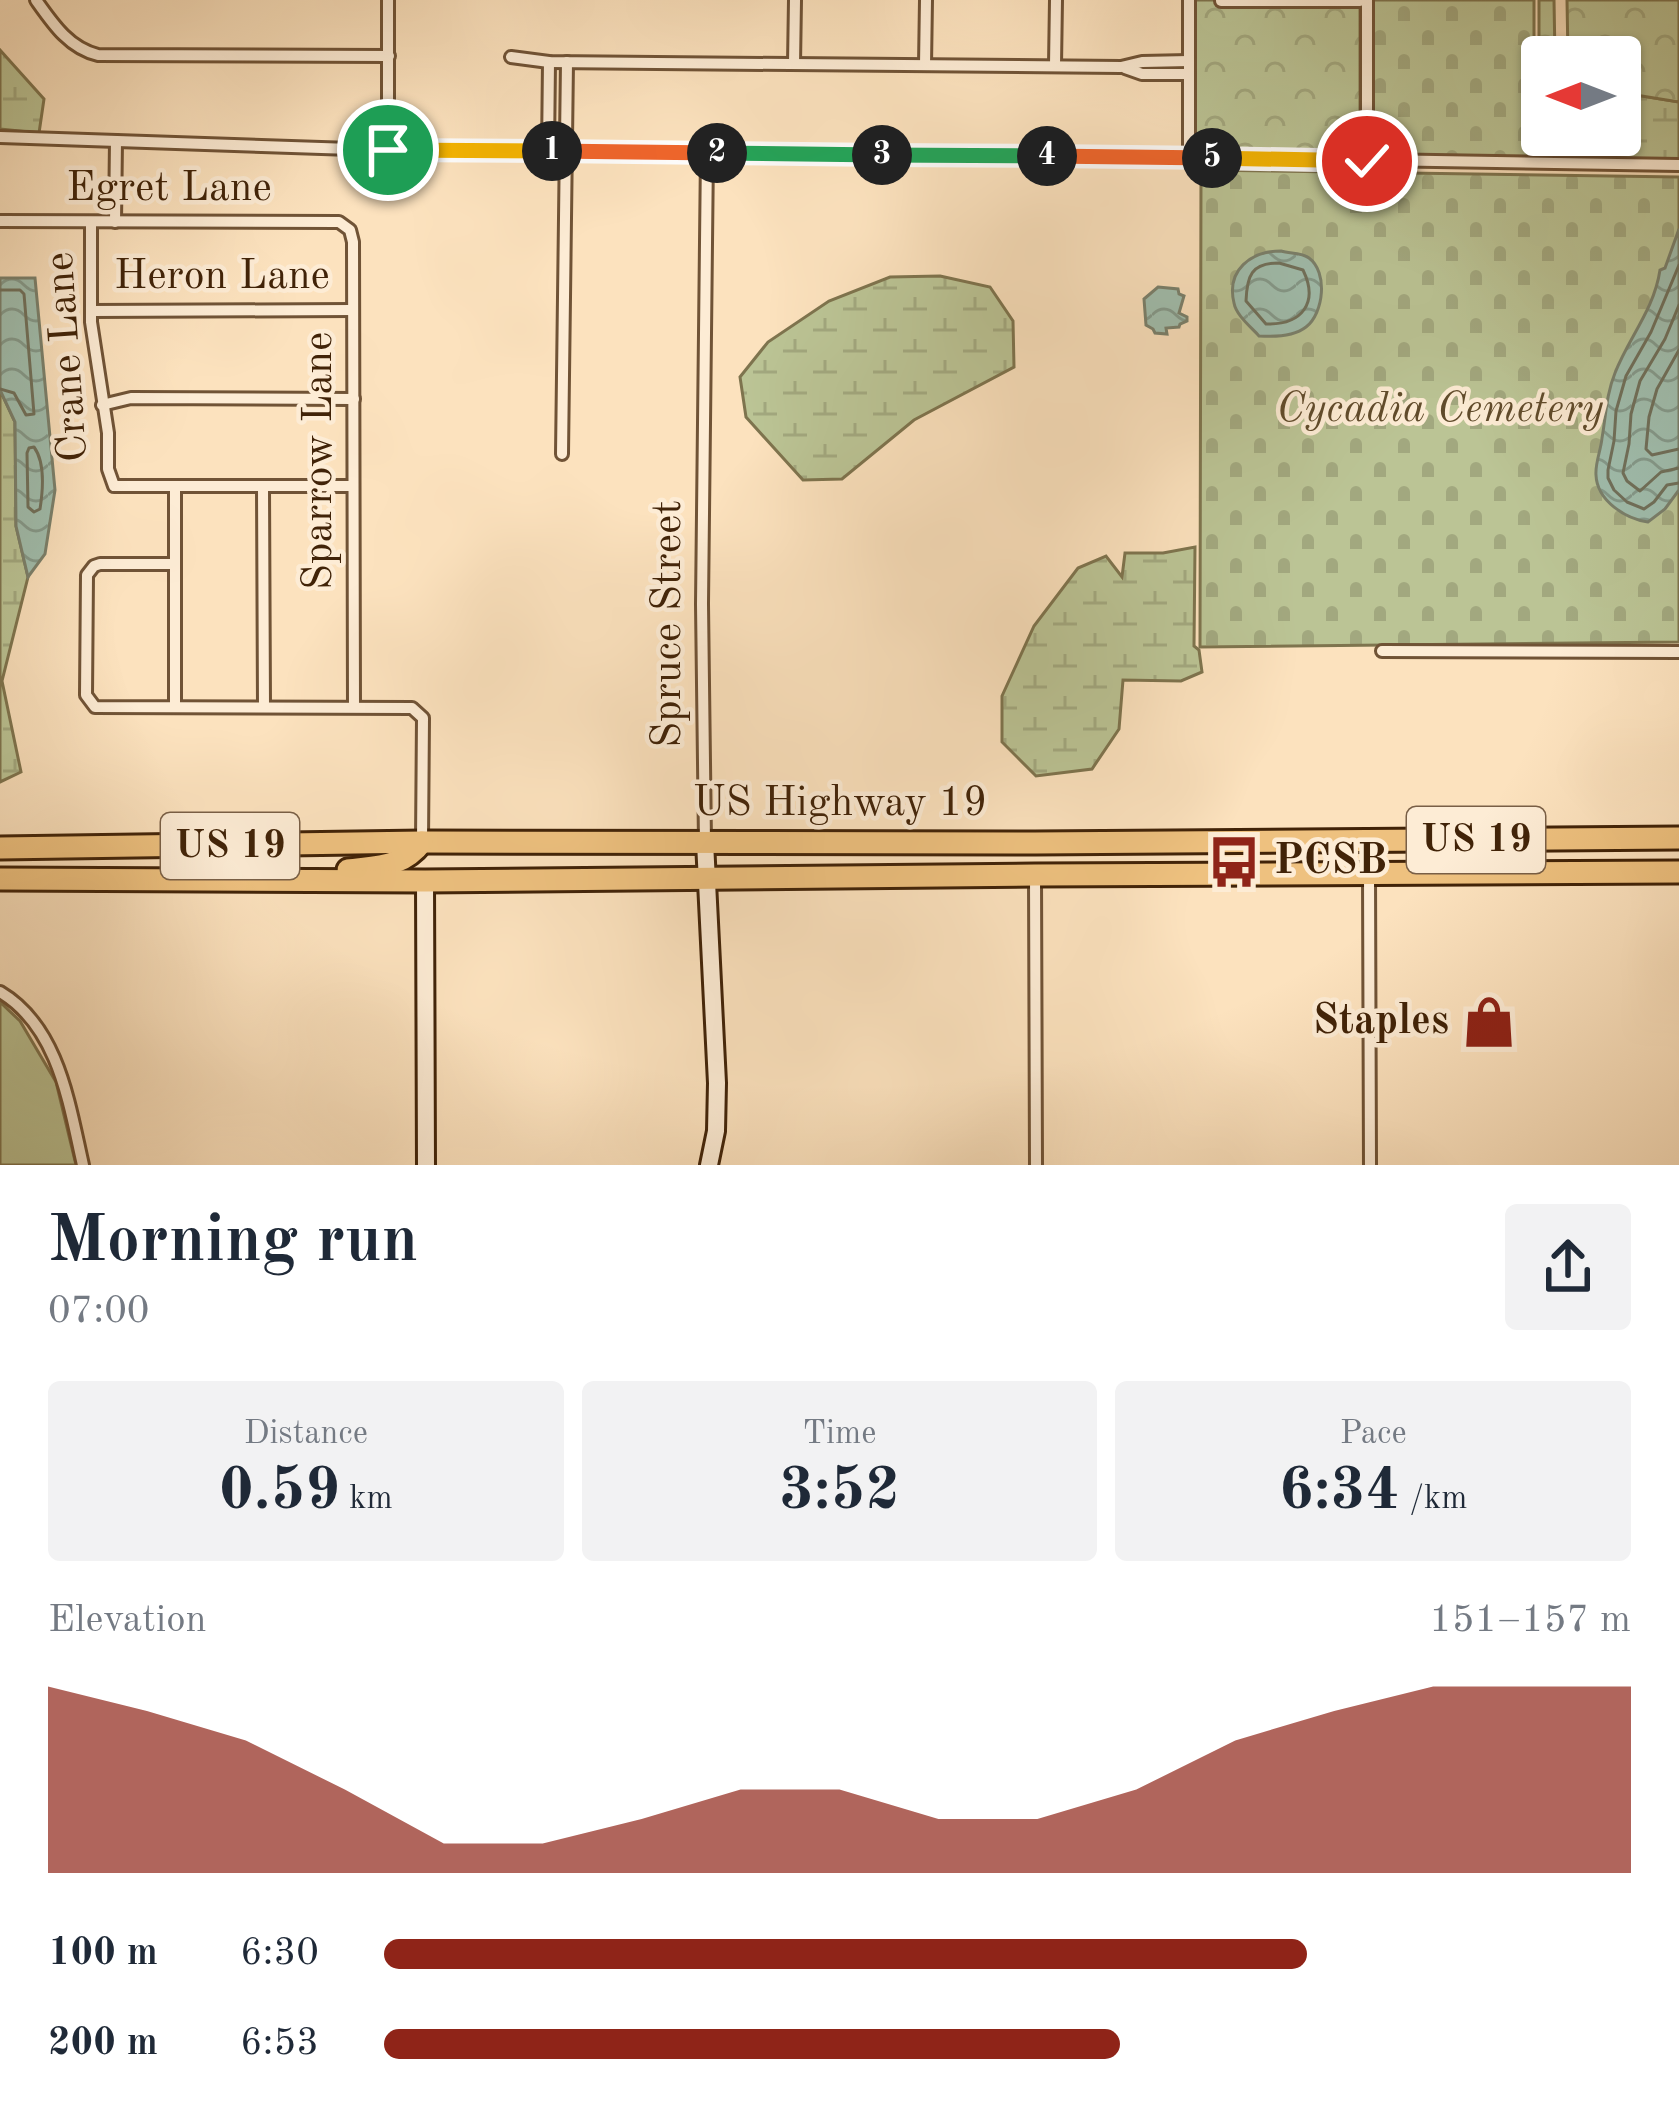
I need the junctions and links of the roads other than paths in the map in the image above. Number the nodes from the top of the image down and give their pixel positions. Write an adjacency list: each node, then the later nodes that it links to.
1 (36, 0): 10 (street)
2 (388, 0): 10 (street)
3 (795, 0): 14 (street)
4 (926, 0): 15 (street)
5 (1056, 0): 16 (street)
6 (1189, 0): 17 (street)
7 (1290, 0): 8 (street); 9 (street)
8 (1363, 0): 25 (street)
9 (1221, 1)
10 (388, 56): 20 (street)
11 (511, 56): 12 (street)
12 (549, 62): 13 (street); 21 (street)
13 (567, 62): 14 (street); 22 (street)
14 (794, 64): 15 (street)
15 (925, 64): 16 (street)
16 (1055, 65): 17 (street)
17 (1189, 68): 24 (street)
18 (0, 137): 19 (street)
19 (116, 141): 20 (street); 29 (street, Crane Lane)
20 (388, 150): 21 (street)
21 (548, 151): 22 (street)
22 (564, 151): 23 (street); 35 (street)
23 (707, 153): 24 (street); 47 (street, Spruce Street)
24 (1189, 157): 25 (street)
25 (1367, 161): 26 (street)
26 (1679, 165)
27 (0, 221): 28 (street, Egret Lane)
28 (91, 222): 29 (street, Egret Lane); 32 (street, Crane Lane)
29 (115, 222): 30 (street, Egret Lane)
30 (339, 222): 31 (street, Sparrow Lane)
31 (353, 310): 32 (street, Heron Lane); 33 (street, Sparrow Lane)
32 (91, 311): 34 (street, Crane Lane)
33 (354, 399): 34 (street); 36 (street, Sparrow Lane)
34 (102, 405): 37 (street, Crane Lane)
35 (562, 454)
36 (353, 486): 38 (street); 44 (street, Sparrow Lane)
37 (175, 487): 38 (street); 39 (street)
38 (263, 488): 43 (street)
39 (175, 564): 42 (street); 42 (street)
40 (1382, 651): 41 (street)
41 (1679, 652)
42 (175, 707): 43 (street)
43 (264, 707): 44 (street)
44 (354, 707): 46 (street)
45 (1679, 838): 48 (highway, US Highway 19 / US 19)
46 (422, 842): 47 (highway, US Highway 19 / US 19); 50 (highway, US Highway 19 / US 19); 57 (highway)
47 (705, 842): 49 (highway, US Highway 19 / US 19); 56 (street, Spruce Street)
48 (1182, 842): 49 (highway, US Highway 19 / US 19); 53 (highway)
49 (1035, 843): 54 (highway)
50 (0, 848)
51 (1679, 872): 52 (highway, US Highway 19 / US 19)
52 (1369, 874): 53 (highway, US Highway 19 / US 19); 64 (street)
53 (1035, 875): 54 (highway, US Highway 19 / US 19); 63 (street)
54 (931, 876): 56 (highway, US Highway 19 / US 19)
55 (0, 879): 57 (highway, US Highway 19 / US 19)
56 (706, 879): 58 (highway, US Highway 19 / US 19); 62 (street, Spruce Street)
57 (283, 880): 58 (highway, US Highway 19 / US 19)
58 (425, 881): 61 (street)
59 (0, 992): 60 (street)
60 (83, 1165)
61 (427, 1165)
62 (709, 1165)
63 (1036, 1165)
64 (1370, 1165)

